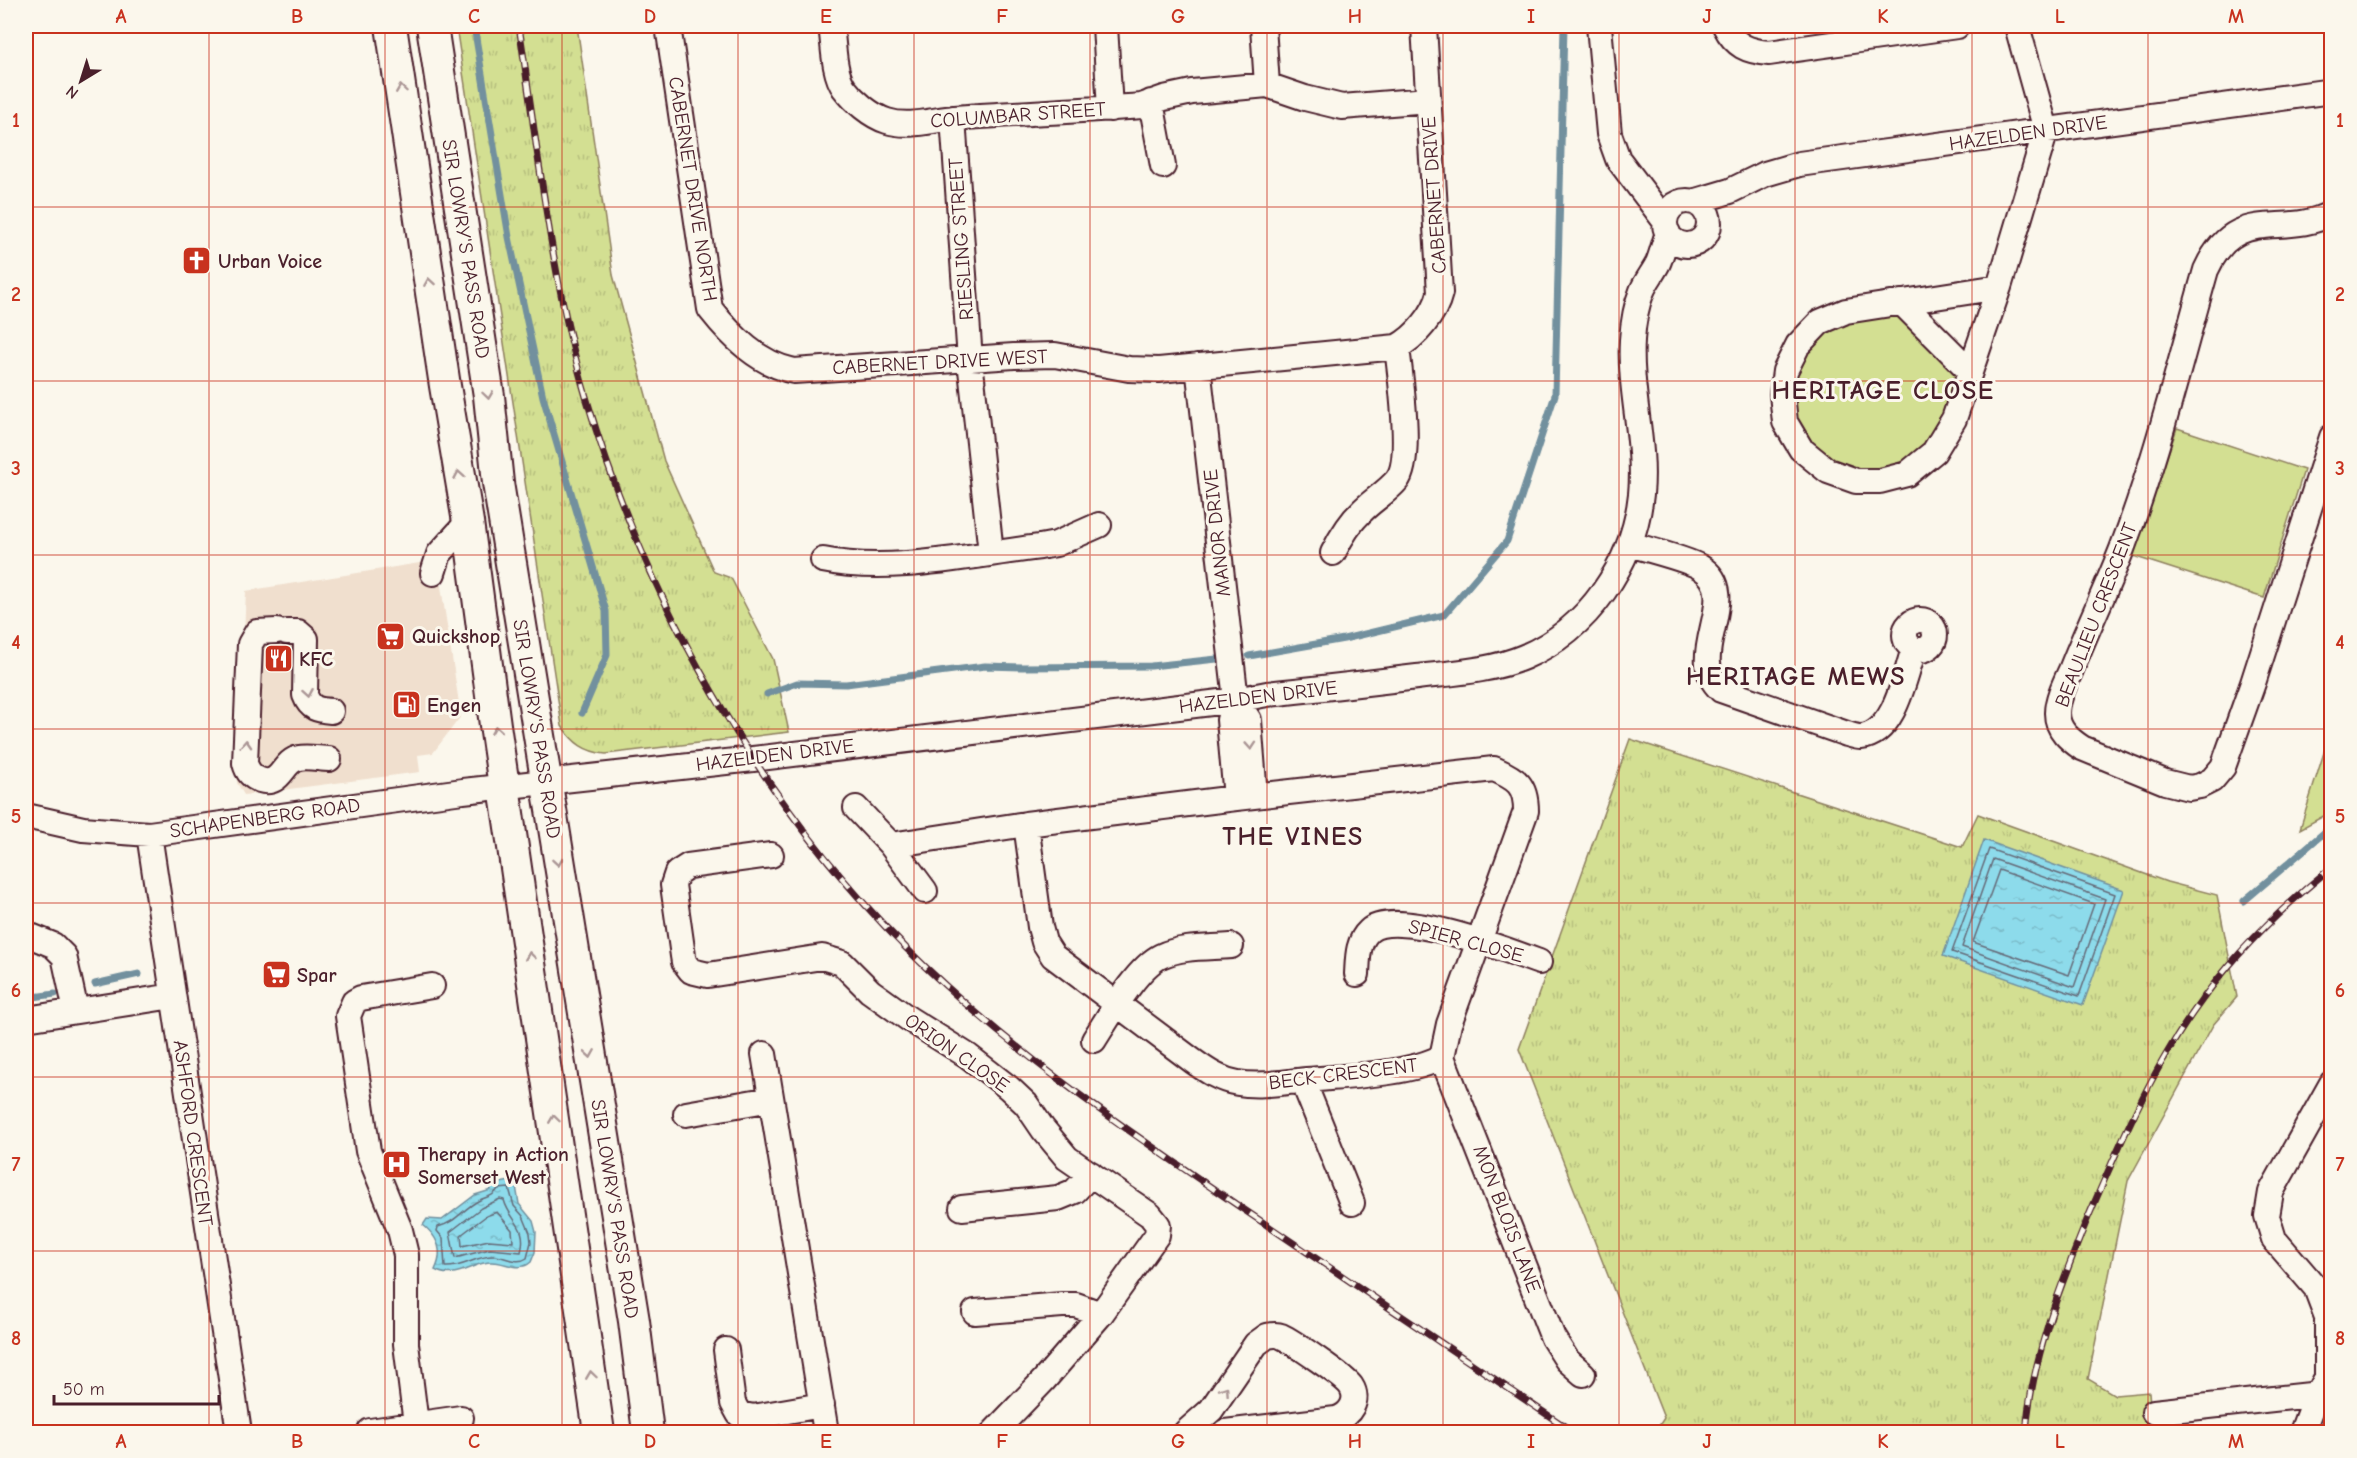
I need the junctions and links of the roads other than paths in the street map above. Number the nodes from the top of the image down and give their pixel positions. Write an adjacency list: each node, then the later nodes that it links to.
1 (391, 26): 32 (main road, SIR LOWRY'S PASS ROAD, one-way to 1)
2 (432, 26): 43 (main road, SIR LOWRY'S PASS ROAD, one-way to 43)
3 (668, 26): 28 (street, CABERNET DRIVE NORTH)
4 (831, 26): 17 (street, COLUMBAR STREET)
5 (1105, 26): 16 (street)
6 (1263, 26): 12 (street)
7 (1424, 26): 14 (street, CABERNET DRIVE)
8 (1599, 26): 22 (street)
9 (1725, 26): 10 (street)
10 (1957, 26)
11 (2017, 26): 18 (street)
12 (1267, 85): 14 (street, COLUMBAR STREET); 15 (street, COLUMBAR STREET)
13 (2331, 91): 18 (street, HAZELDEN DRIVE)
14 (1428, 100): 26 (street, CABERNET DRIVE)
15 (1152, 102): 16 (street, COLUMBAR STREET); 19 (street)
16 (1110, 109): 17 (street, COLUMBAR STREET)
17 (953, 118): 27 (street, RIESLING STREET)
18 (2046, 130): 20 (street, HAZELDEN DRIVE); 24 (street)
19 (1163, 166)
20 (1730, 191): 22 (street, HAZELDEN DRIVE); 23 (street, HAZELDEN DRIVE)
21 (2331, 213): 31 (street, BEAULIEU CRESCENT)
22 (1677, 221): 23 (street); 23 (street, HAZELDEN DRIVE); 34 (street, HAZELDEN DRIVE)
23 (1708, 221)
24 (1999, 287): 25 (street); 30 (street)
25 (1901, 302): 30 (street); 30 (street)
26 (1397, 347): 29 (street, CABERNET DRIVE WEST); 36 (street)
27 (970, 360): 28 (street, CABERNET DRIVE WEST); 29 (street, CABERNET DRIVE WEST); 35 (street, RIESLING STREET)
28 (769, 364)
29 (1198, 366): 40 (street, MANOR DRIVE)
30 (1970, 371)
31 (2331, 437)
32 (468, 522): 38 (street); 44 (main road, SIR LOWRY'S PASS ROAD, one-way to 32)
33 (1099, 525): 35 (street)
34 (1629, 544): 39 (street); 40 (street, HAZELDEN DRIVE)
35 (991, 553): 37 (street)
36 (1333, 553)
37 (824, 560)
38 (433, 573)
39 (1914, 649)
40 (1236, 700): 43 (street, HAZELDEN DRIVE); 45 (street)
41 (332, 711): 42 (street, one-way to 41)
42 (328, 759)
43 (546, 783): 44 (street, HAZELDEN DRIVE); 85 (main road, SIR LOWRY'S PASS ROAD, one-way to 85)
44 (506, 788): 49 (street, SCHAPENBERG ROAD); 84 (main road, SIR LOWRY'S PASS ROAD, one-way to 44)
45 (1246, 797): 48 (street, BECK CRESCENT); 54 (street, BECK CRESCENT)
46 (856, 808): 50 (street)
47 (26, 816): 49 (street, SCHAPENBERG ROAD)
48 (1026, 824): 50 (street); 60 (street, BECK CRESCENT)
49 (149, 834): 59 (street, ASHFORD CRESCENT)
50 (891, 845): 52 (street)
51 (771, 855): 70 (street, ORION CLOSE)
52 (925, 891)
53 (26, 934): 61 (street)
54 (1478, 940): 56 (street, SPIER CLOSE); 57 (street, SPIER CLOSE); 65 (street, BECK CRESCENT)
55 (1231, 946): 60 (street)
56 (1539, 962)
57 (1357, 974)
58 (432, 986): 81 (street)
59 (173, 996): 61 (street); 83 (street, ASHFORD CRESCENT)
60 (1118, 1004): 63 (street); 66 (street, BECK CRESCENT)
61 (76, 1011): 62 (street)
62 (26, 1019)
63 (1094, 1040)
64 (764, 1054): 68 (street)
65 (1442, 1057): 66 (street, BECK CRESCENT); 76 (street, MON BLOIS LANE)
66 (1303, 1081): 71 (street)
67 (2331, 1083): 77 (street)
68 (771, 1099): 69 (street); 78 (street)
69 (686, 1114)
70 (1091, 1174): 72 (street); 74 (street, ORION CLOSE)
71 (1352, 1203)
72 (962, 1208)
73 (975, 1312): 74 (street)
74 (1101, 1314): 87 (street, ORION CLOSE)
75 (726, 1350): 78 (street)
76 (1583, 1374)
77 (2325, 1394): 79 (street); 90 (street)
78 (822, 1405): 86 (street)
79 (2154, 1412)
80 (461, 1418): 81 (street)
81 (416, 1428): 82 (street)
82 (370, 1431)
83 (239, 1432)
84 (599, 1432)
85 (648, 1432)
86 (826, 1432)
87 (994, 1432)
88 (1186, 1432): 89 (street, one-way to 89)
89 (1225, 1432)
90 (2302, 1432)

